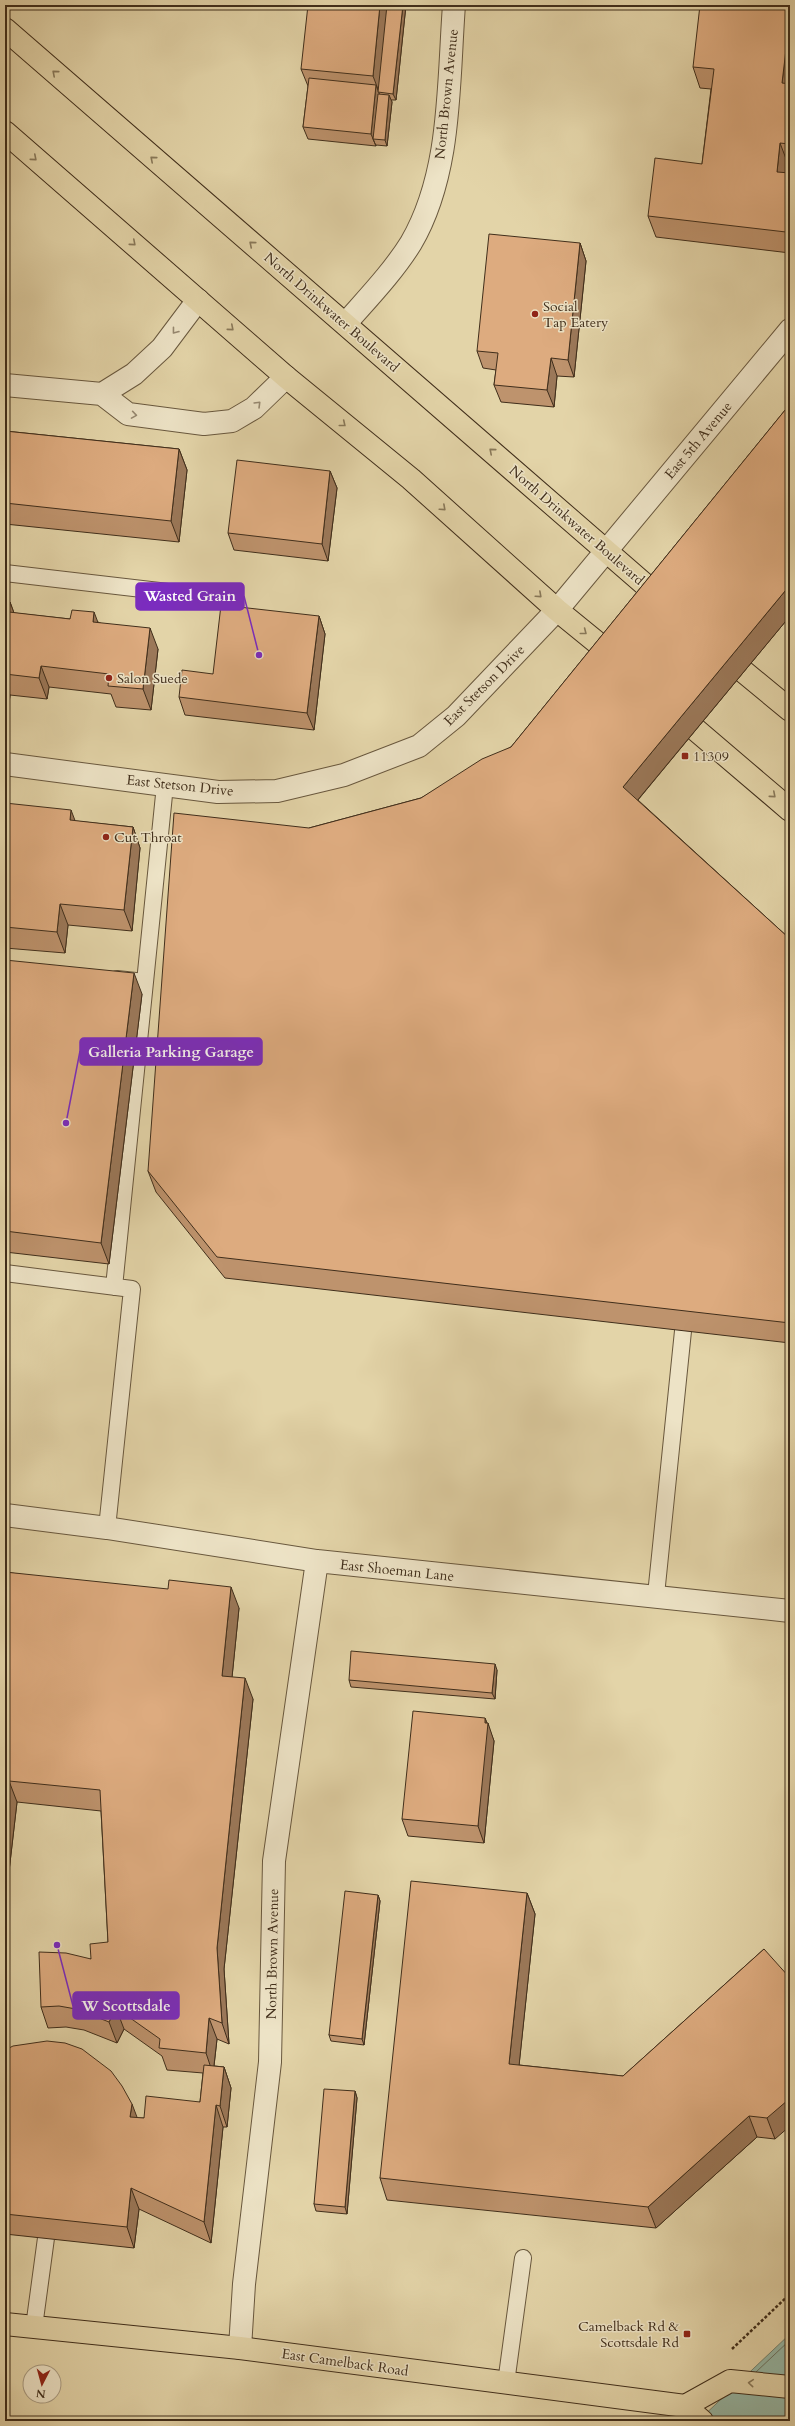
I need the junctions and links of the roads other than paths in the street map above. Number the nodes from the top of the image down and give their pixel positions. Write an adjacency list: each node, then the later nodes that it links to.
1 (454, 5): 5 (street, North Brown Avenue)
2 (5, 29): 5 (main road, North Drinkwater Boulevard, one-way to 2)
3 (5, 132): 4 (main road, one-way to 4)
4 (198, 300): 7 (main road, one-way to 7); 9 (street, one-way to 9)
5 (346, 323): 10 (main road, North Drinkwater Boulevard, one-way to 5)
6 (790, 330): 10 (street, East 5th Avenue)
7 (286, 377): 9 (street, one-way to 7); 14 (main road, one-way to 14)
8 (5, 385): 9 (street)
9 (102, 394)
10 (606, 550): 13 (main road, North Drinkwater Boulevard); 14 (street, East 5th Avenue)
11 (5, 573): 12 (lane)
12 (185, 594)
13 (658, 596)
14 (557, 610): 15 (main road, one-way to 15); 20 (street, East Stetson Drive)
15 (611, 654)
16 (744, 672): 17 (main road)
17 (790, 710)
18 (696, 730): 21 (main road, one-way to 21)
19 (5, 764): 20 (street, East Stetson Drive)
20 (165, 785): 23 (lane)
21 (790, 810)
22 (103, 978): 23 (lane)
23 (144, 982): 25 (lane)
24 (5, 1273): 25 (lane)
25 (114, 1287): 28 (lane)
26 (683, 1330): 30 (lane)
27 (5, 1515): 28 (street, East Shoeman Lane)
28 (107, 1528): 29 (street, East Shoeman Lane)
29 (317, 1561): 30 (street, East Shoeman Lane); 36 (street, North Brown Avenue)
30 (656, 1596): 31 (street, East Shoeman Lane)
31 (790, 1611)
32 (46, 2238): 35 (lane)
33 (522, 2258): 37 (lane)
34 (5, 2324): 35 (main road, East Camelback Road)
35 (34, 2327): 36 (main road, East Camelback Road)
36 (240, 2348): 37 (main road, East Camelback Road)
37 (506, 2383): 39 (main road, East Camelback Road)
38 (790, 2387): 39 (main road, one-way to 39)
39 (685, 2406): 40 (main road)
40 (702, 2421)

